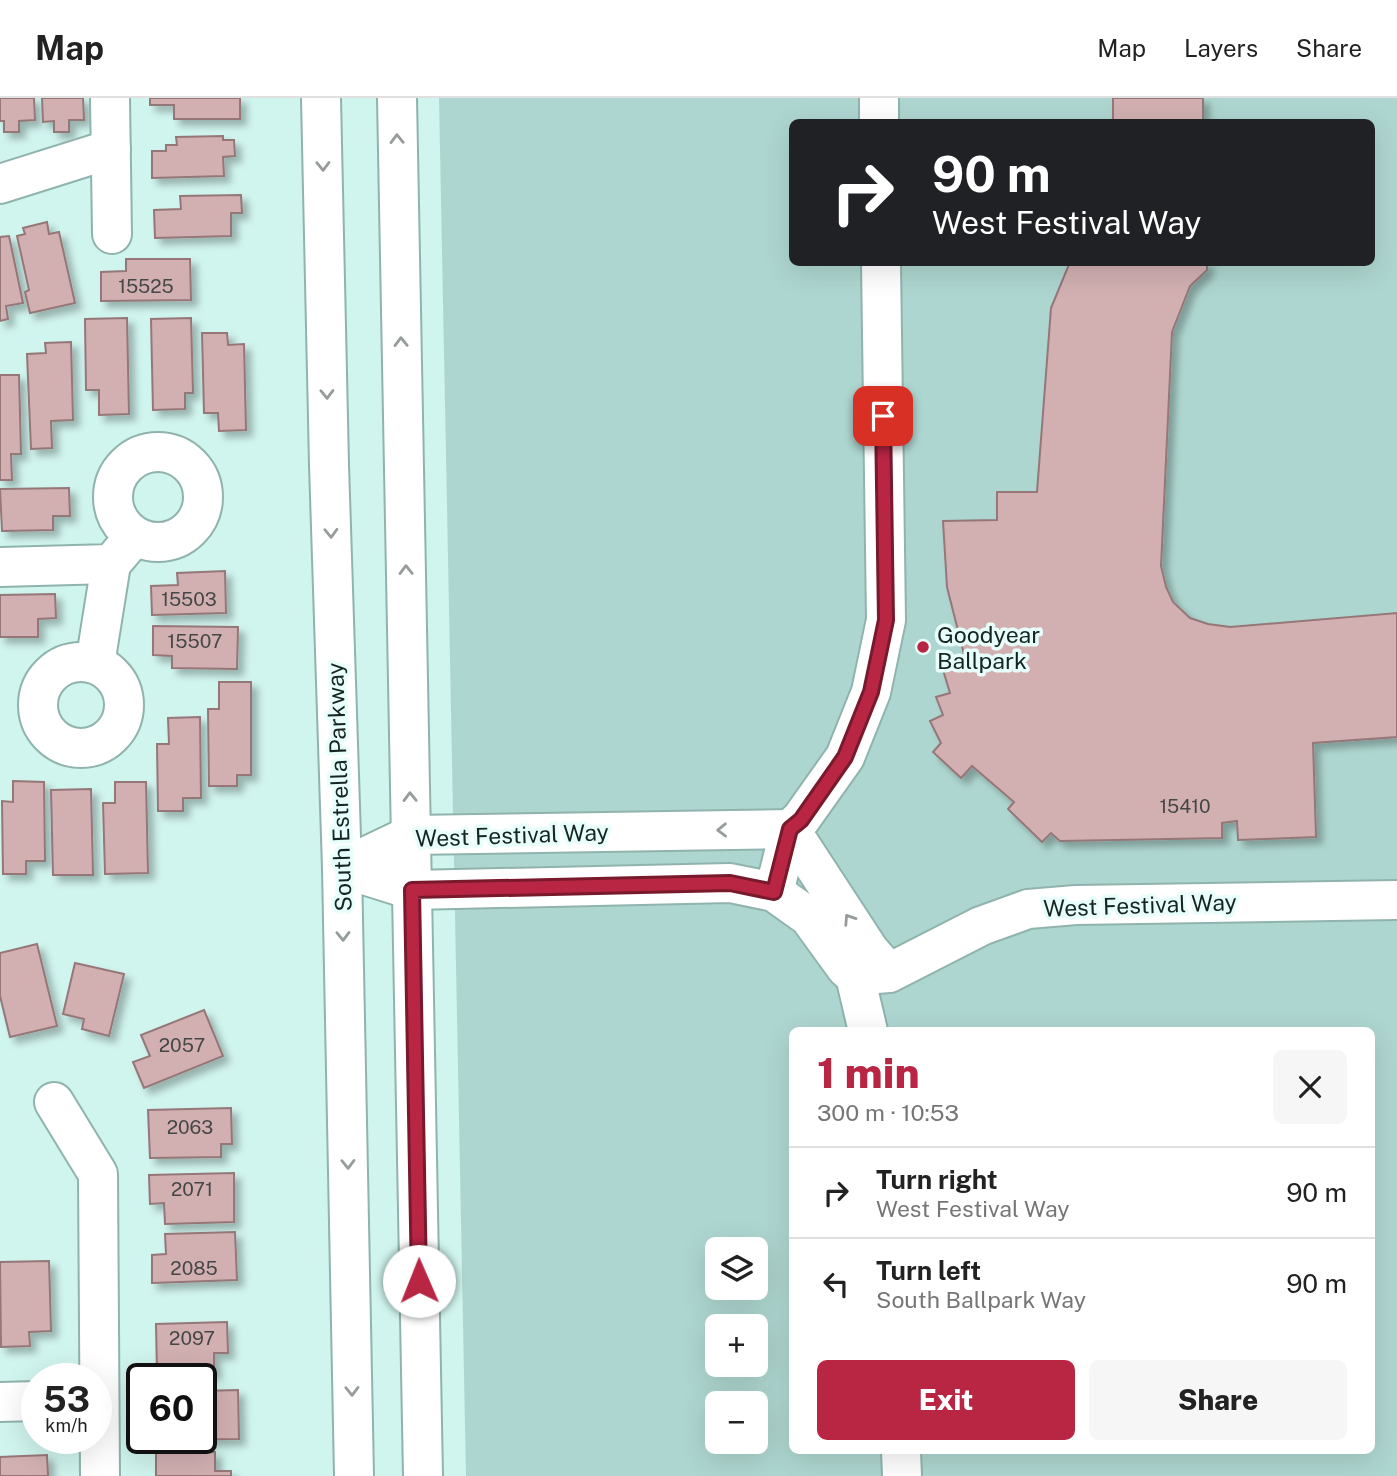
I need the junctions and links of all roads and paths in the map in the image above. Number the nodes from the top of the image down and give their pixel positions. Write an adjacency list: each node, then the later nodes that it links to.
1 (110, 98): 6 (main road)
2 (321, 98): 14 (main road, South Estrella Parkway, one-way to 14)
3 (397, 98): 13 (main road, one-way to 3)
4 (879, 98): 5 (main road)
5 (879, 119)
6 (111, 149): 7 (main road); 8 (main road)
7 (0, 184)
8 (112, 234)
9 (881, 266): 12 (main road)
10 (0, 567): 11 (main road)
11 (95, 664)
12 (790, 829): 13 (main road, West Festival Way, one-way to 13); 16 (main road); 18 (main road, one-way to 12)
13 (411, 835): 14 (main road, West Festival Way); 15 (main road)
14 (342, 868): 15 (main road); 27 (main road, South Estrella Parkway, one-way to 27)
15 (412, 890): 16 (main road); 28 (main road)
16 (774, 892): 18 (main road)
17 (1397, 900): 18 (main road, West Festival Way)
18 (872, 975): 19 (main road)
19 (868, 1027)
20 (54, 1102): 21 (main road)
21 (98, 1363)
22 (21, 1401): 23 (main road)
23 (0, 1402)
24 (99, 1454): 26 (main road)
25 (901, 1454): 29 (main road)
26 (100, 1476)
27 (354, 1476)
28 (423, 1476)
29 (902, 1476)

